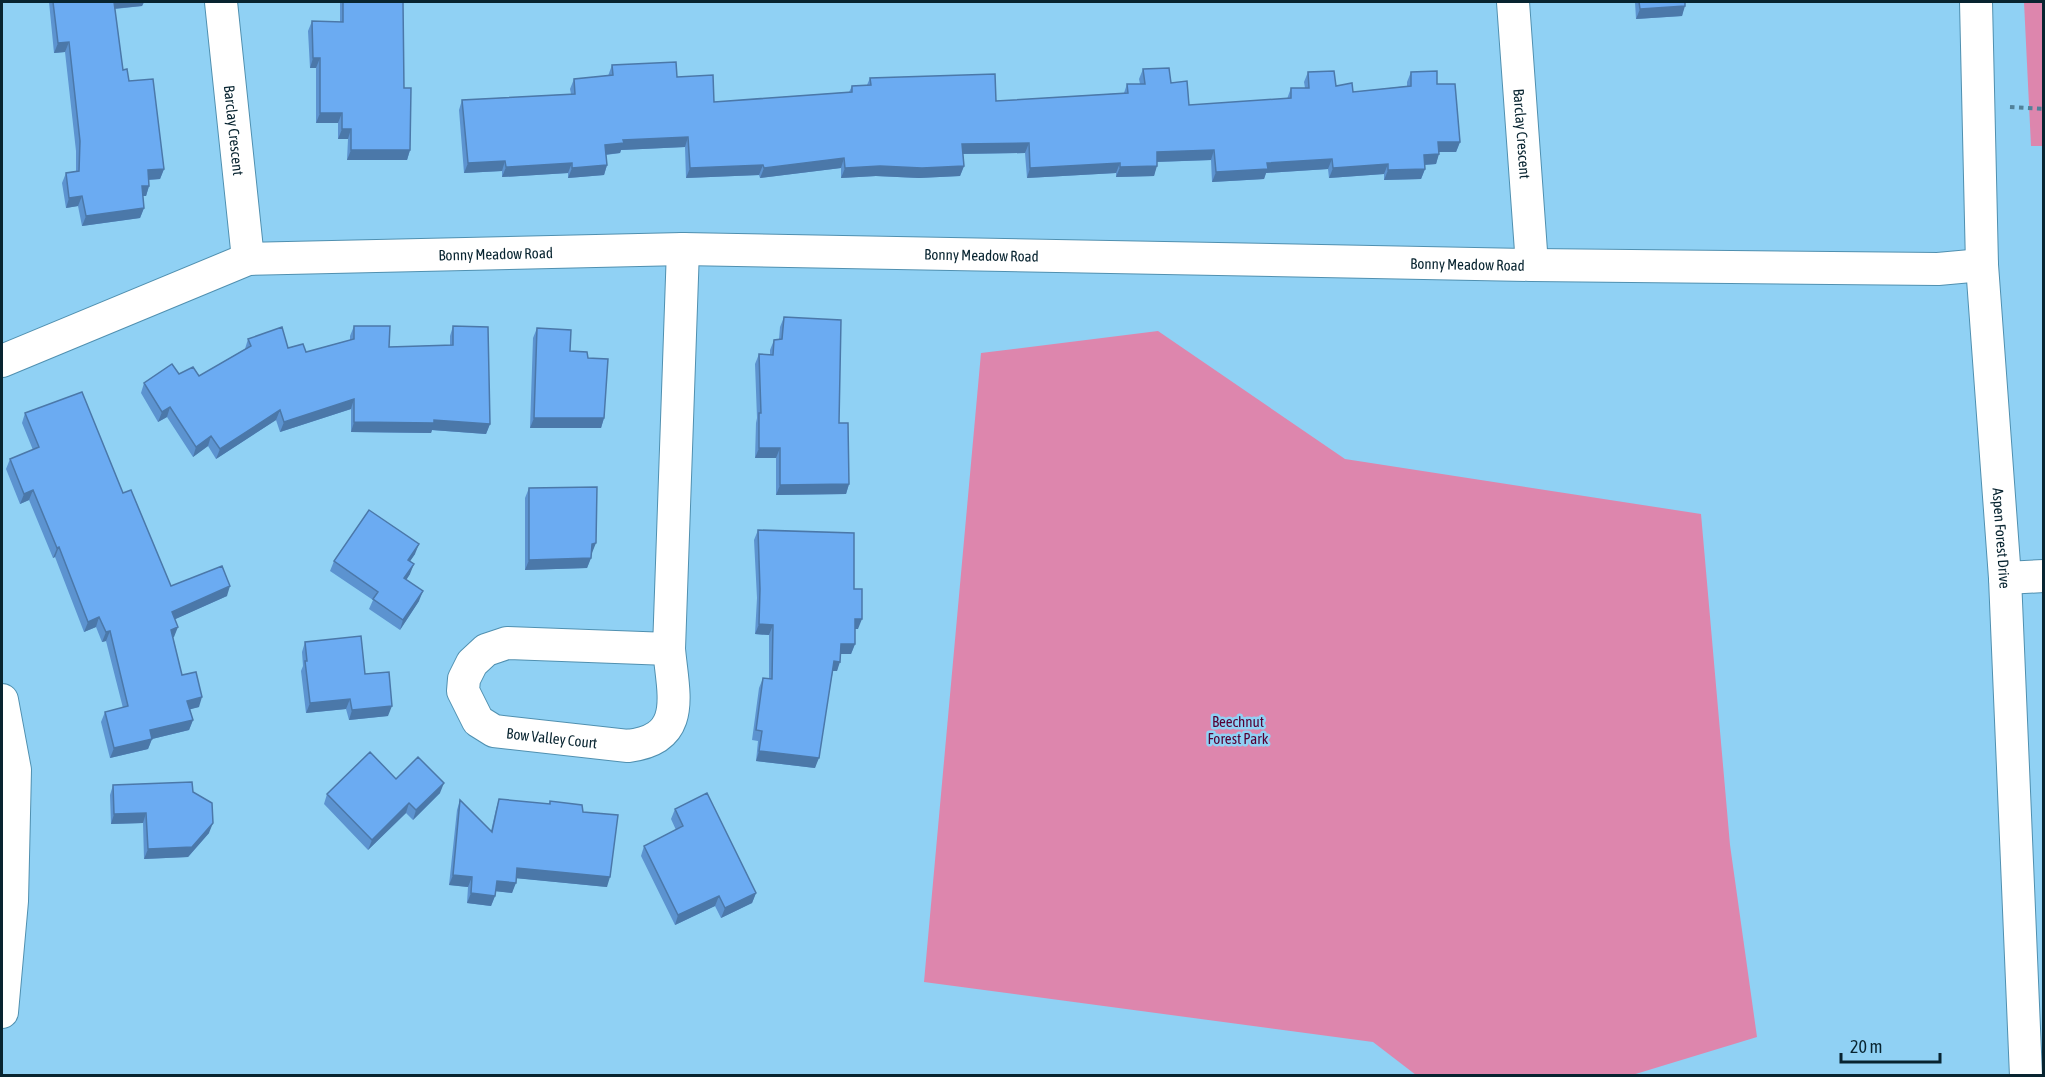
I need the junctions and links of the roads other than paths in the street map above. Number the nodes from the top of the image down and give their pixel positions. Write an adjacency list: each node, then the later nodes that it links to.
1 (221, 2): 5 (street, Barclay Crescent)
2 (1514, 2): 6 (street, Barclay Crescent)
3 (1976, 2): 7 (street, Aspen Forest Drive)
4 (683, 249): 5 (street, Bonny Meadow Road); 6 (street, Bonny Meadow Road); 11 (street, Bow Valley Court)
5 (248, 259): 8 (street, Bonny Meadow Road)
6 (1532, 265): 7 (street, Bonny Meadow Road)
7 (1982, 265): 10 (street, Aspen Forest Drive)
8 (2, 361)
9 (2043, 576): 10 (street)
10 (2005, 578): 14 (street, Aspen Forest Drive)
11 (669, 650): 11 (street, Bow Valley Court)
12 (2, 700): 13 (street)
13 (2, 1012)
14 (2026, 1076)

